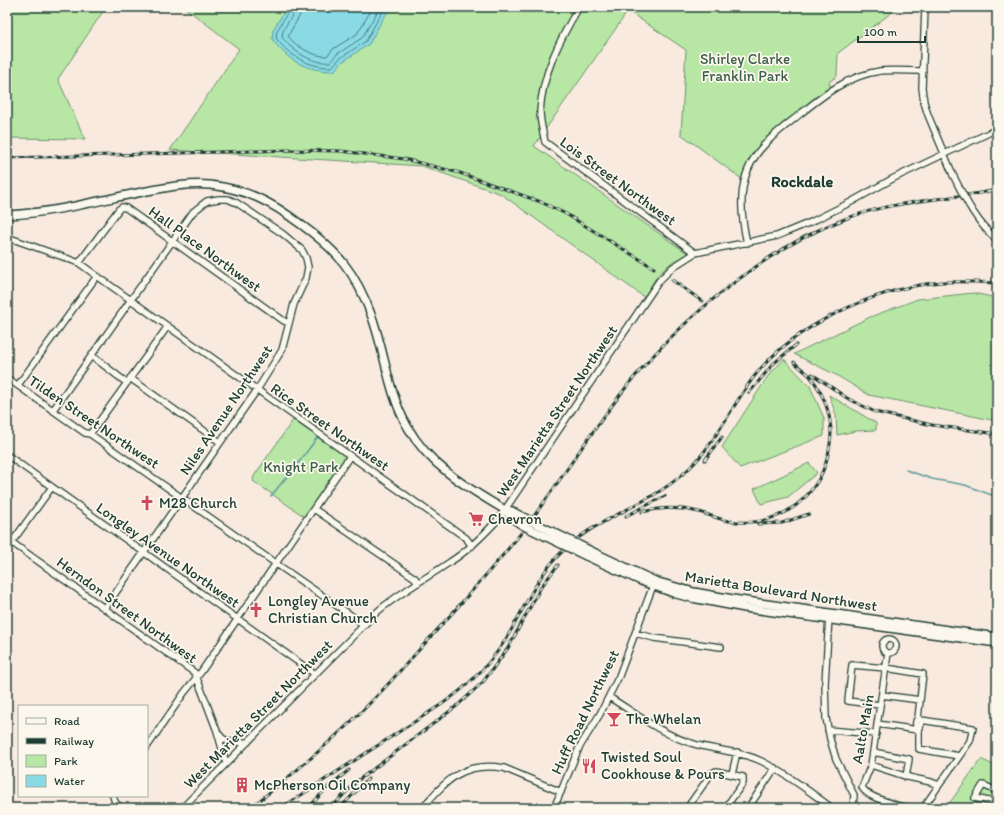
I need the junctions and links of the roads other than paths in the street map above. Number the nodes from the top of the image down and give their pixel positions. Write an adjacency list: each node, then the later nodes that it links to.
1 (579, 7): 11 (street, Lois Street Northwest)
2 (925, 7): 3 (street)
3 (923, 71): 5 (street); 10 (street)
4 (997, 129): 5 (street, West Marietta Street Northwest)
5 (944, 154): 8 (street, bridge); 10 (street, West Marietta Street Northwest)
6 (7, 215): 30 (main road)
7 (7, 237): 12 (street, Rice Street Northwest)
8 (997, 240)
9 (173, 241): 12 (street, Hall Place Northwest); 14 (street, Niles Avenue Northwest); 15 (street, Hall Place Northwest); 15 (street, Niles Avenue Northwest)
10 (746, 243): 11 (street, West Marietta Street Northwest)
11 (695, 253): 30 (street, West Marietta Street Northwest)
12 (78, 263): 13 (street, Rice Street Northwest)
13 (97, 276): 14 (street, Rice Street Northwest); 20 (street)
14 (132, 300): 16 (street, Rice Street Northwest); 17 (street, Niles Avenue Northwest)
15 (289, 323): 21 (street, Niles Avenue Northwest)
16 (168, 326): 19 (street); 21 (street, Rice Street Northwest)
17 (92, 356): 19 (street); 22 (street, Niles Avenue Northwest)
18 (7, 378): 20 (street, Tilden Street Northwest)
19 (129, 381): 23 (street); 24 (street)
20 (18, 385): 22 (street, Tilden Street Northwest)
21 (257, 390): 24 (street, Niles Avenue Northwest); 26 (street, Rice Street Northwest)
22 (53, 410): 23 (street, Tilden Street Northwest)
23 (90, 434): 28 (street, Tilden Street Northwest)
24 (220, 442): 28 (street, Niles Avenue Northwest)
25 (7, 455): 27 (street, Longley Avenue Northwest)
26 (350, 456): 29 (street); 33 (street, Rice Street Northwest)
27 (52, 487): 32 (street); 34 (street, Longley Avenue Northwest)
28 (182, 497): 34 (street, Niles Avenue Northwest); 35 (street, Tilden Street Northwest)
29 (314, 509): 35 (street); 36 (street)
30 (506, 510): 33 (street, West Marietta Street Northwest); 37 (main road, bridge)
31 (7, 539): 32 (street, Herndon Street Northwest)
32 (12, 542): 38 (street, Herndon Street Northwest)
33 (472, 546): 36 (street, West Marietta Street Northwest)
34 (143, 553): 38 (street, Niles Avenue Northwest); 40 (street, Longley Avenue Northwest)
35 (276, 564): 40 (street); 41 (street, Tilden Street Northwest)
36 (418, 583): 41 (street, West Marietta Street Northwest)
37 (654, 583): 39 (main road); 43 (street, Huff Road Northwest)
38 (105, 608): 51 (street, Herndon Street Northwest)
39 (829, 616): 42 (main road); 44 (main road, Marietta Boulevard Northwest); 58 (street)
40 (238, 620): 50 (street, Longley Avenue Northwest); 51 (street)
41 (363, 625): 50 (street, West Marietta Street Northwest)
42 (891, 628): 45 (street, Aalto Main); 46 (main road)
43 (635, 633): 47 (street); 53 (street, Huff Road Northwest)
44 (997, 637)
45 (889, 639): 48 (street, Aalto Main); 48 (street, Aalto Main)
46 (997, 643)
47 (721, 647)
48 (888, 653): 49 (street, Aalto Main)
49 (886, 668): 52 (street, Aalto Main); 54 (street); 55 (street)
50 (315, 674): 62 (street, West Marietta Street Northwest)
51 (197, 677): 60 (street, Herndon Street Northwest); 63 (street)
52 (882, 695): 54 (street); 55 (street, Aalto Main)
53 (609, 697): 64 (street); 74 (street, Huff Road Northwest)
54 (920, 700): 56 (street)
55 (880, 705): 57 (street, Aalto Main)
56 (920, 719): 59 (street); 66 (street)
57 (878, 724): 59 (street); 61 (street, Aalto Main)
58 (828, 730): 61 (street); 87 (street)
59 (918, 730): 66 (street)
60 (217, 731): 62 (street); 67 (street, Herndon Street Northwest)
61 (876, 734): 65 (street, Aalto Main)
62 (248, 742): 67 (street, West Marietta Street Northwest)
63 (148, 746)
64 (737, 752): 69 (street); 70 (street)
65 (873, 752): 68 (street, Aalto Main); 71 (street)
66 (959, 756): 72 (street)
67 (226, 763): 80 (street, West Marietta Street Northwest)
68 (871, 765): 71 (street); 78 (street, Aalto Main)
69 (775, 768): 85 (street); 86 (street)
70 (732, 774): 83 (street); 84 (street)
71 (906, 777): 72 (street)
72 (939, 785): 89 (street)
73 (997, 791): 76 (street)
74 (561, 792): 81 (street); 82 (street, Huff Road Northwest)
75 (113, 797): 79 (street)
76 (988, 802): 77 (street); 90 (street)
77 (997, 803)
78 (899, 807): 88 (street)
79 (121, 808)
80 (182, 808)
81 (422, 808)
82 (554, 808)
83 (687, 808)
84 (725, 808)
85 (748, 808)
86 (832, 808)
87 (853, 808)
88 (911, 808)
89 (922, 808)
90 (988, 808)

